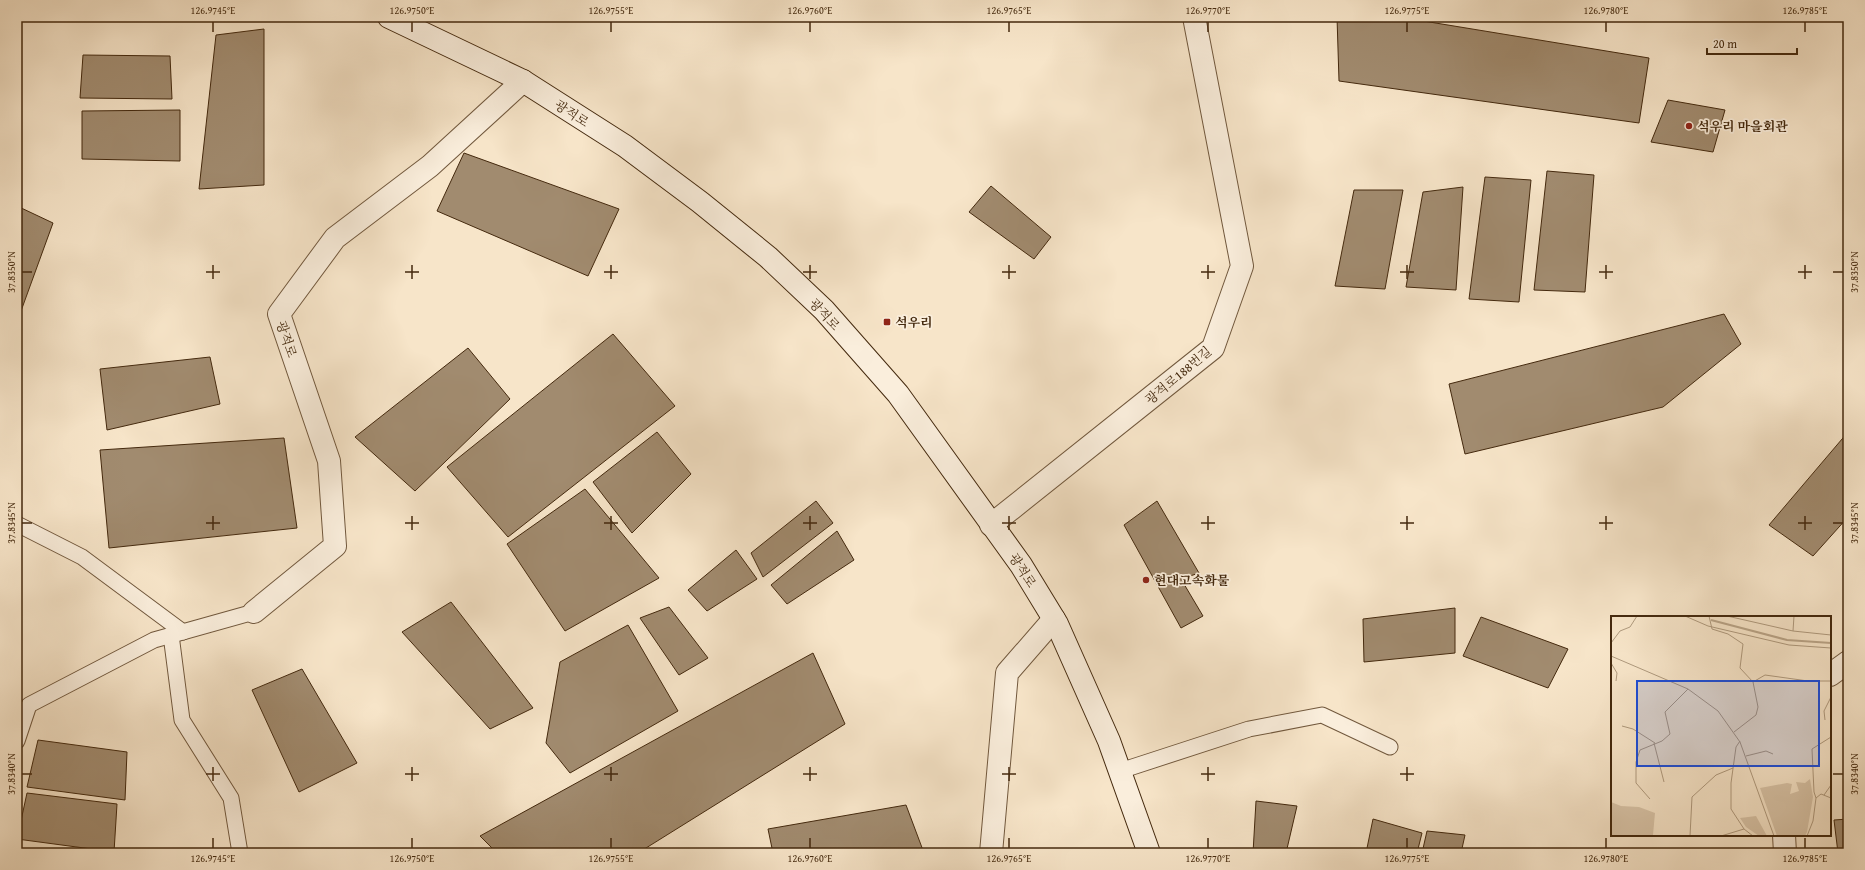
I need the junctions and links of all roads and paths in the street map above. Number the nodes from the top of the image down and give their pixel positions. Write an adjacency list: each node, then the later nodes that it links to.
1 (389, 17): 3 (street, 광적로)
2 (1194, 17): 5 (street, 광적로188번길)
3 (523, 81): 5 (street, 광적로); 6 (street, 광적로)
4 (17, 524): 8 (lane)
5 (991, 525): 7 (street, 광적로)
6 (254, 612): 8 (lane)
7 (1054, 619): 13 (street, 광적로); 16 (street)
8 (177, 633): 11 (lane); 15 (lane)
9 (1848, 662): 10 (street)
10 (1831, 674)
11 (17, 741)
12 (1390, 746): 13 (lane)
13 (1120, 771): 17 (street, 광적로)
14 (1784, 836): 18 (street)
15 (240, 853)
16 (990, 853)
17 (1149, 853)
18 (1785, 853)

